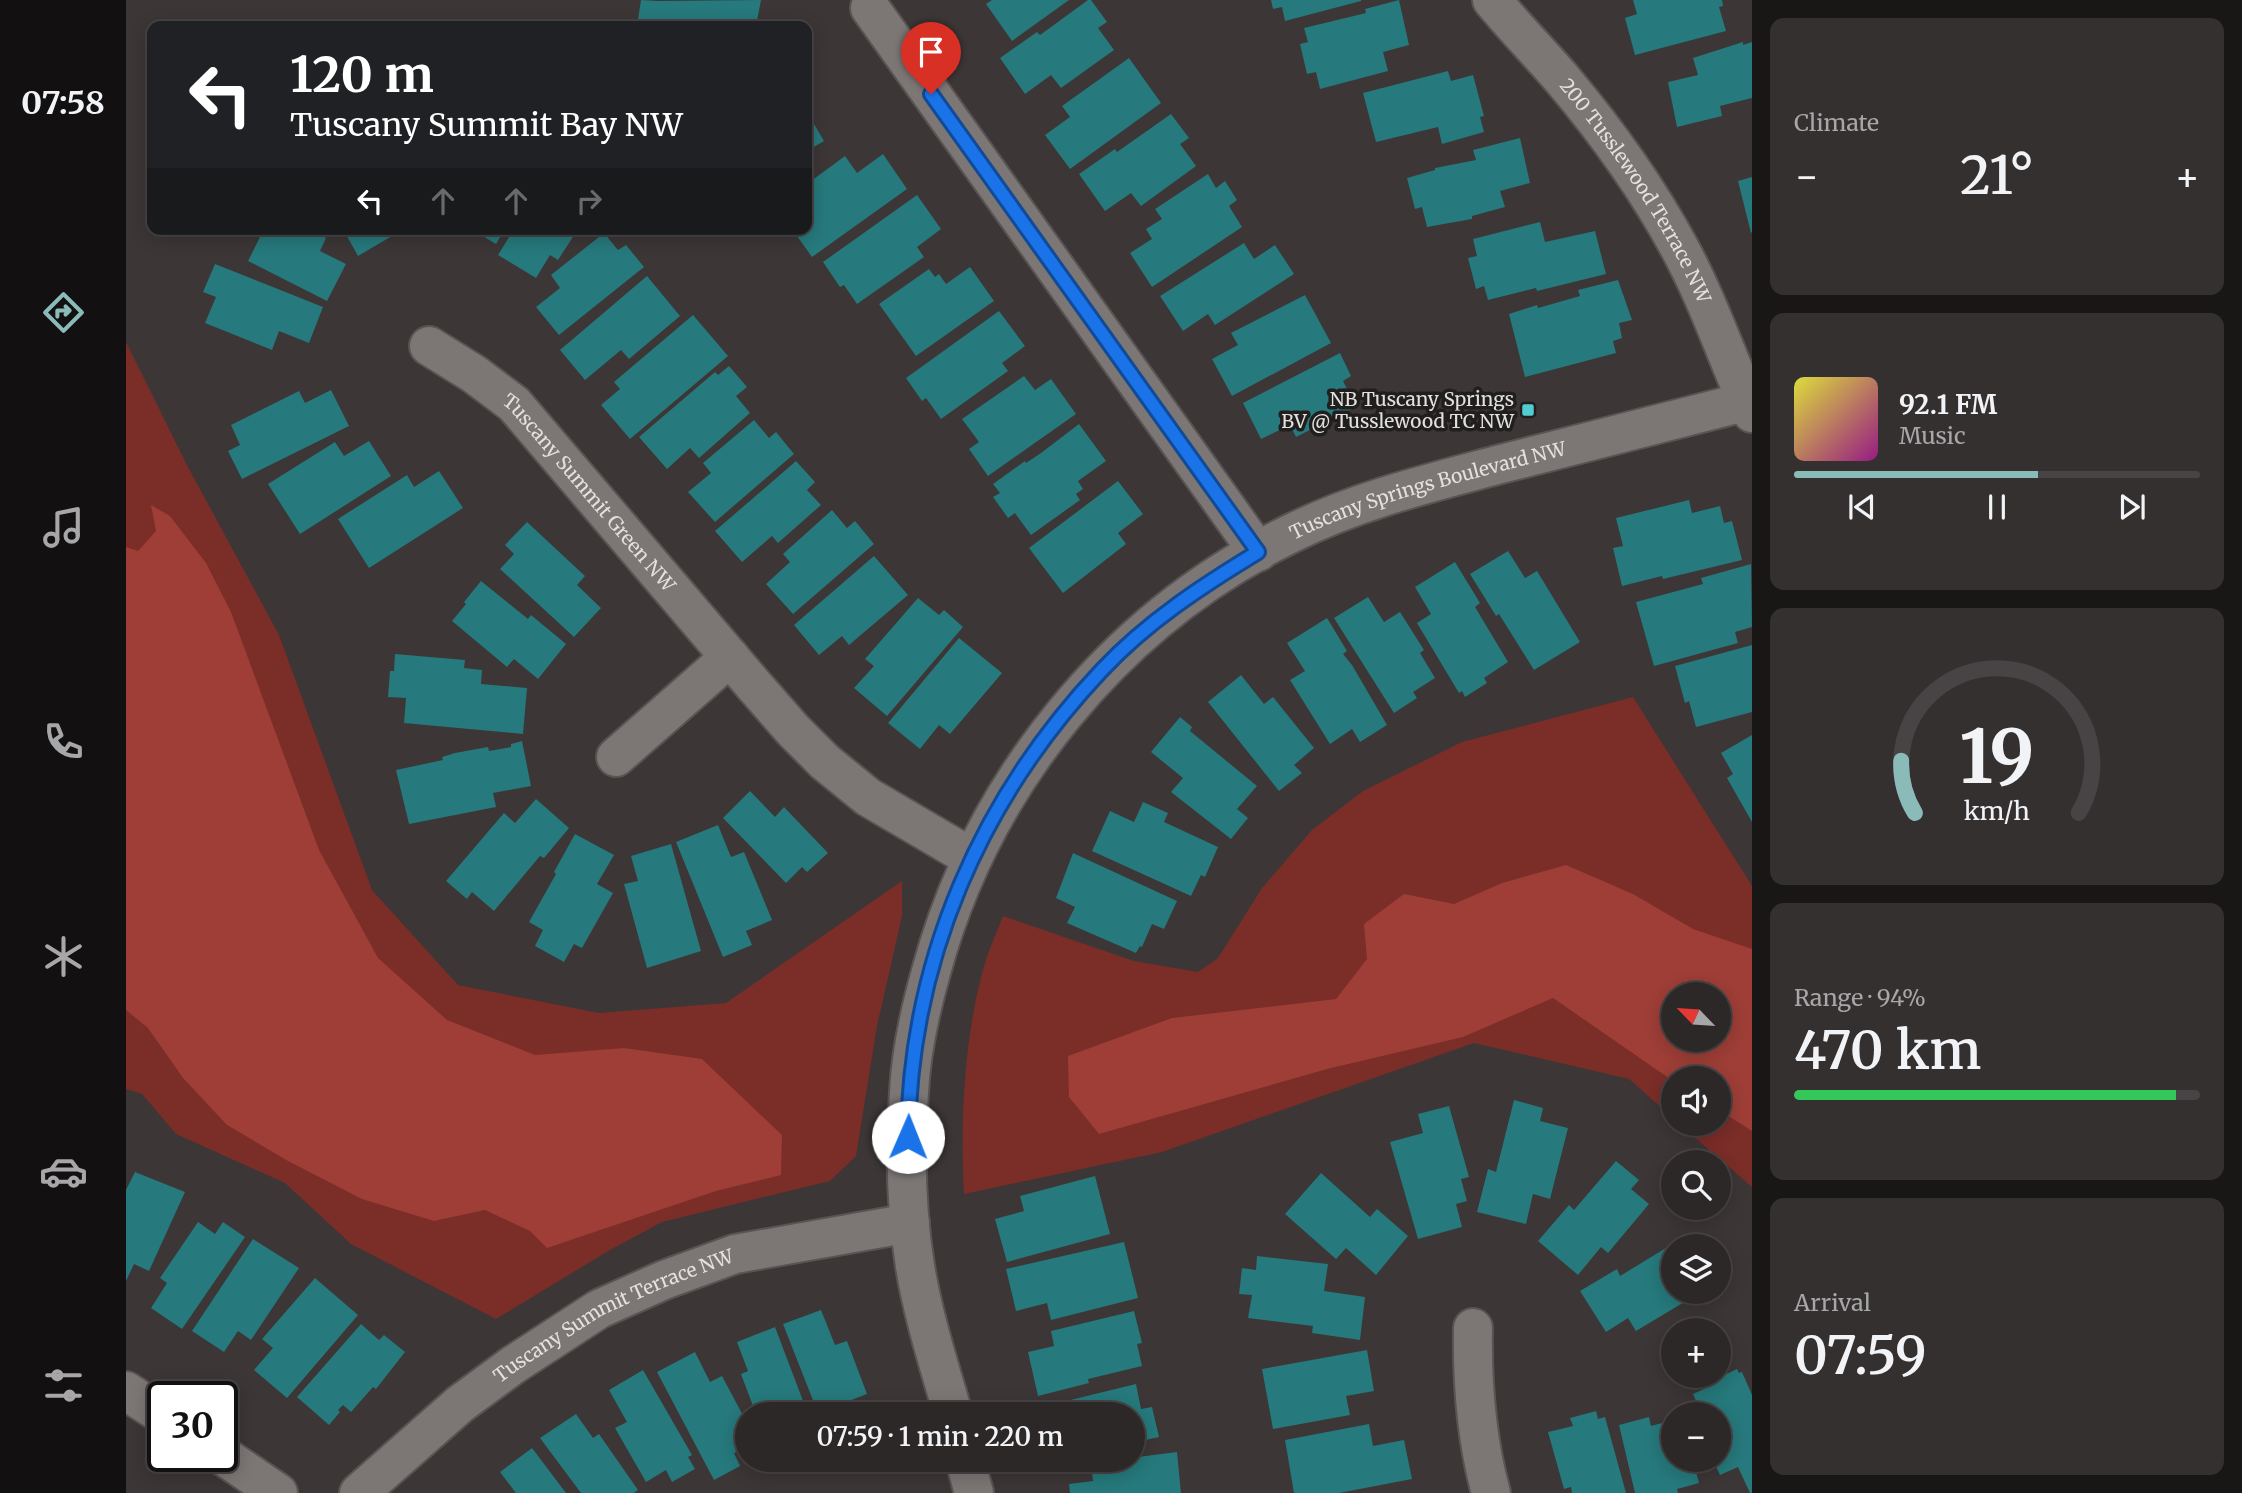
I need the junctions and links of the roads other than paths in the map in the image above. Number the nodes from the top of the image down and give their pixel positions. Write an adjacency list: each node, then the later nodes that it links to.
1 (1492, 0): 4 (street, 200 Tusslewood Terrace NW)
2 (870, 8): 5 (street)
3 (429, 346): 6 (street, Tuscany Summit Green NW)
4 (1750, 405): 5 (street, Tuscany Springs Boulevard NW)
5 (1258, 552): 8 (street, Tuscany Springs Boulevard NW)
6 (730, 657): 7 (street); 8 (street, Tuscany Summit Green NW)
7 (617, 757)
8 (972, 859): 9 (street, Tuscany Springs Boulevard NW)
9 (911, 1223): 12 (street, Tuscany Springs Boulevard NW); 17 (street, Tuscany Summit Terrace NW)
10 (1473, 1328): 19 (street)
11 (126, 1391): 13 (street)
12 (950, 1402)
13 (147, 1405)
14 (238, 1466): 16 (street)
15 (968, 1472): 18 (street)
16 (278, 1493)
17 (359, 1493)
18 (974, 1493)
19 (1491, 1493)

